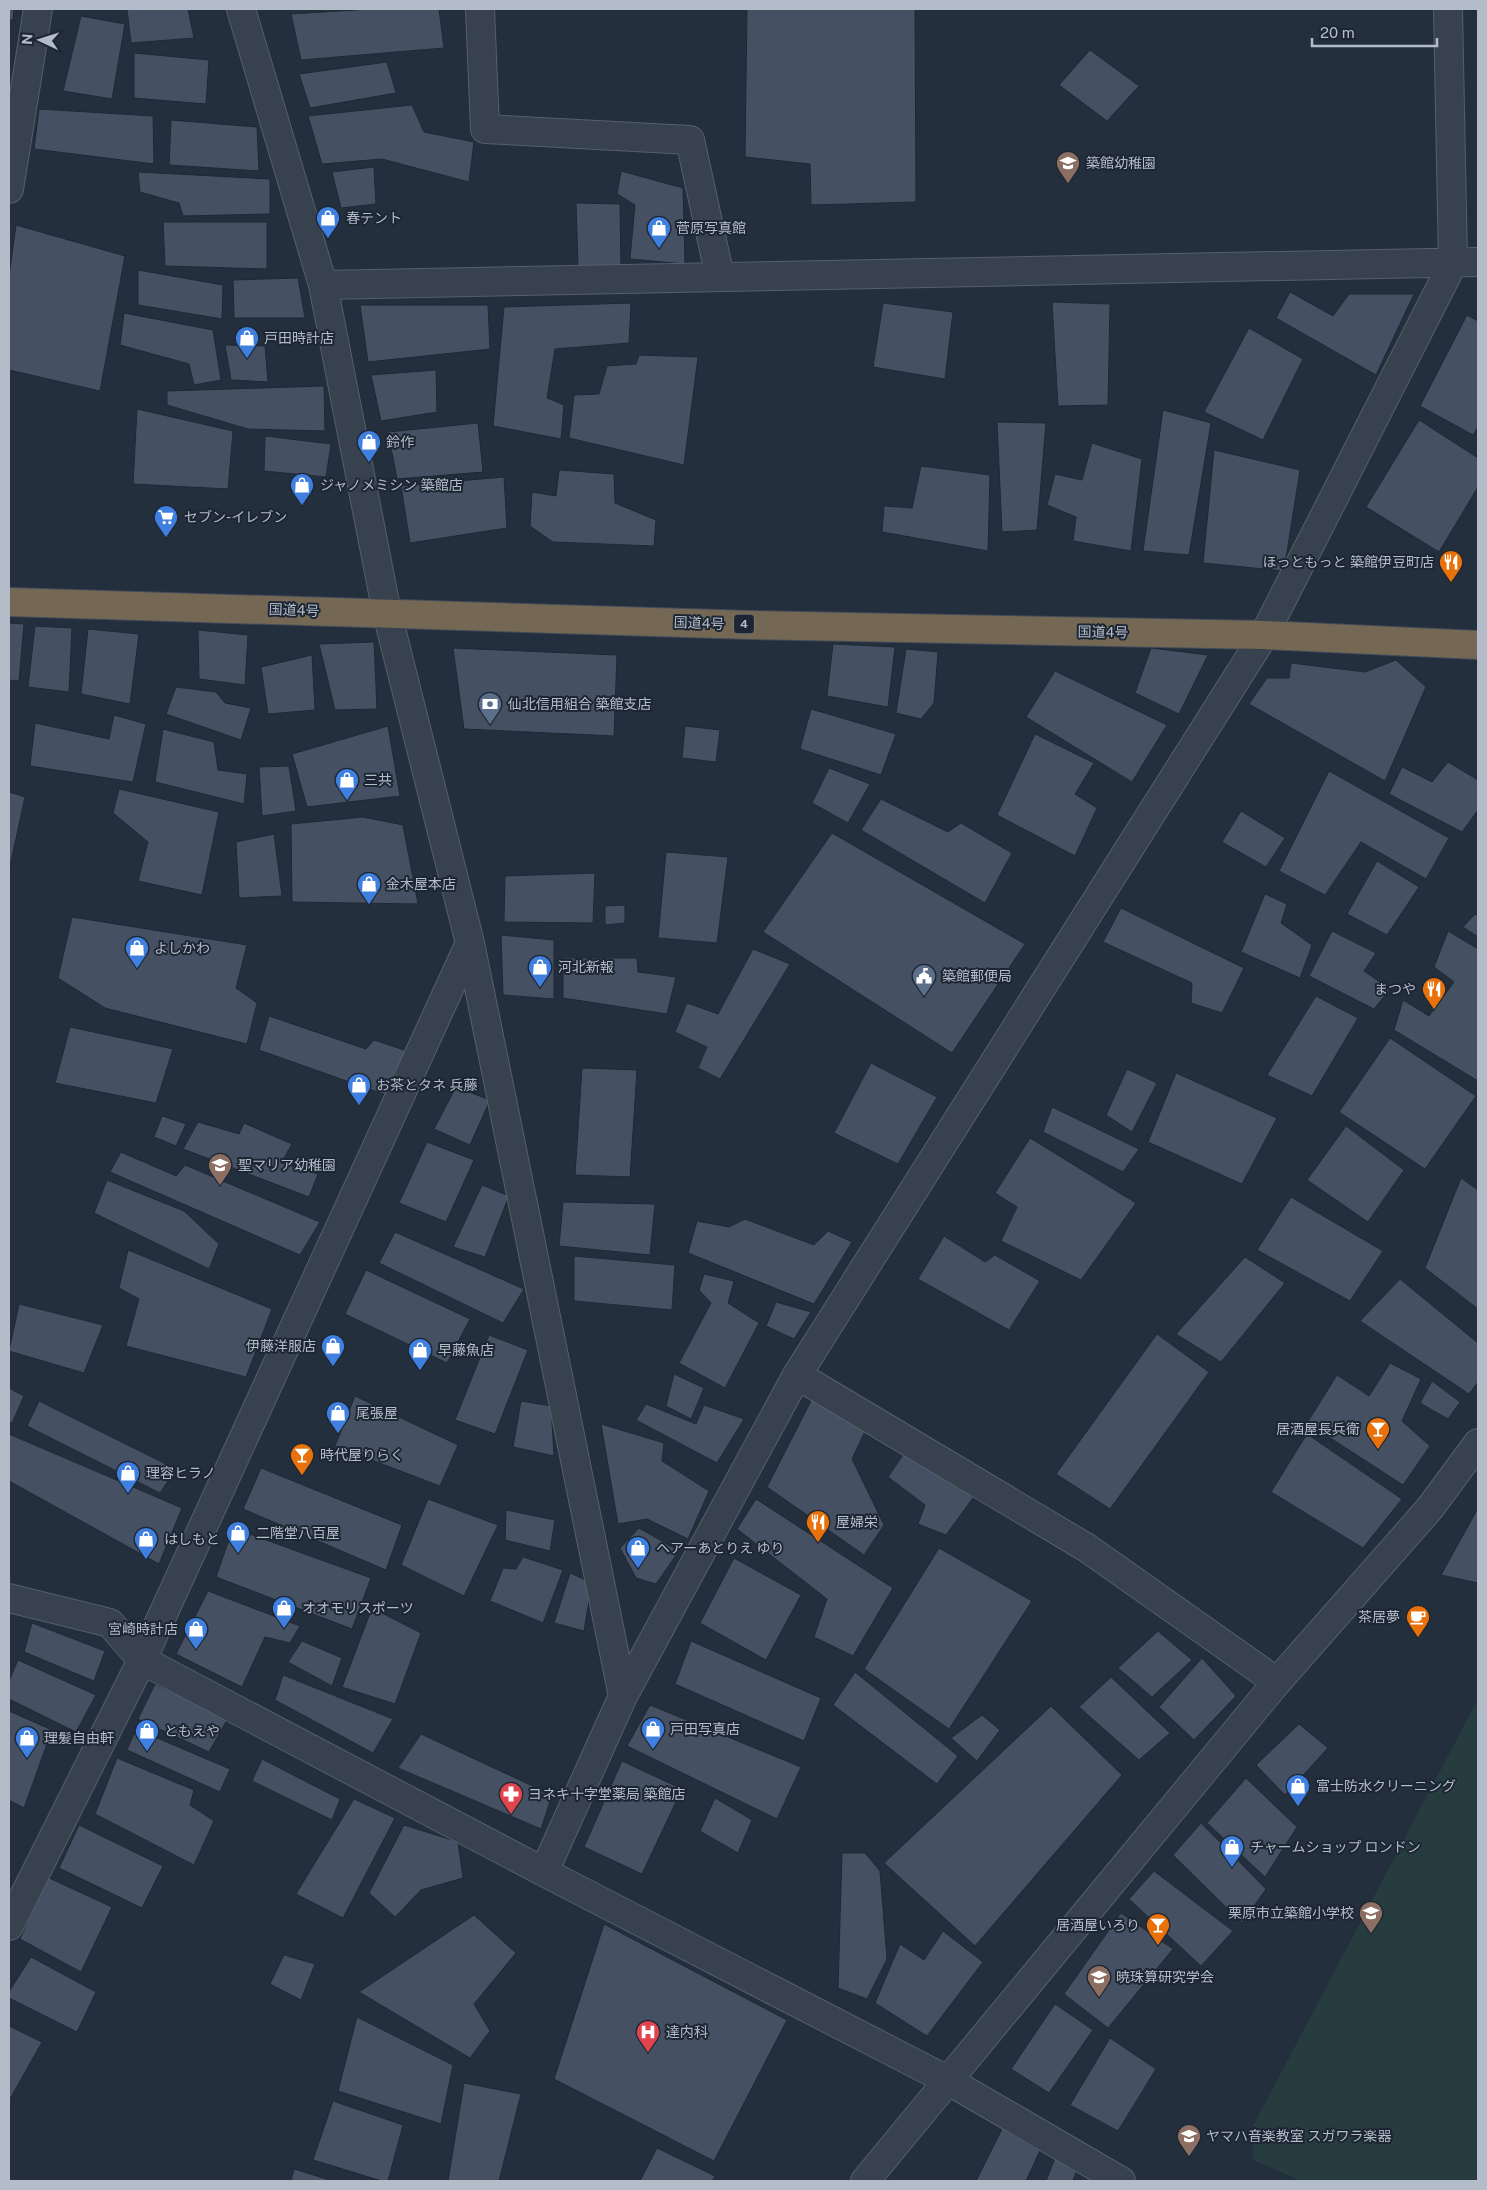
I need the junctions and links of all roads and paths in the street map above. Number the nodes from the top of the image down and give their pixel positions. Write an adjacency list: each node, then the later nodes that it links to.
1 (38, 9): 5 (street)
2 (241, 9): 8 (street)
3 (480, 9): 7 (street)
4 (1448, 9): 6 (street)
5 (9, 189)
6 (1466, 262): 7 (street); 11 (street)
7 (720, 277): 8 (street)
8 (323, 285): 10 (street)
9 (9, 602): 10 (highway, 国道4号 / 4)
10 (387, 613): 11 (highway, 国道4号 / 4); 13 (street)
11 (1264, 635): 12 (highway, 国道4号 / 4); 14 (street)
12 (1478, 645)
13 (470, 943): 17 (street); 19 (street)
14 (797, 1375): 18 (street); 19 (street)
15 (1478, 1443): 18 (street)
16 (9, 1598): 17 (street)
17 (142, 1660): 20 (street); 21 (street)
18 (1277, 1682): 22 (street)
19 (623, 1696): 20 (street)
20 (544, 1872): 22 (street)
21 (9, 1926)
22 (949, 2081): 23 (street); 24 (street)
23 (865, 2181)
24 (1121, 2181)

